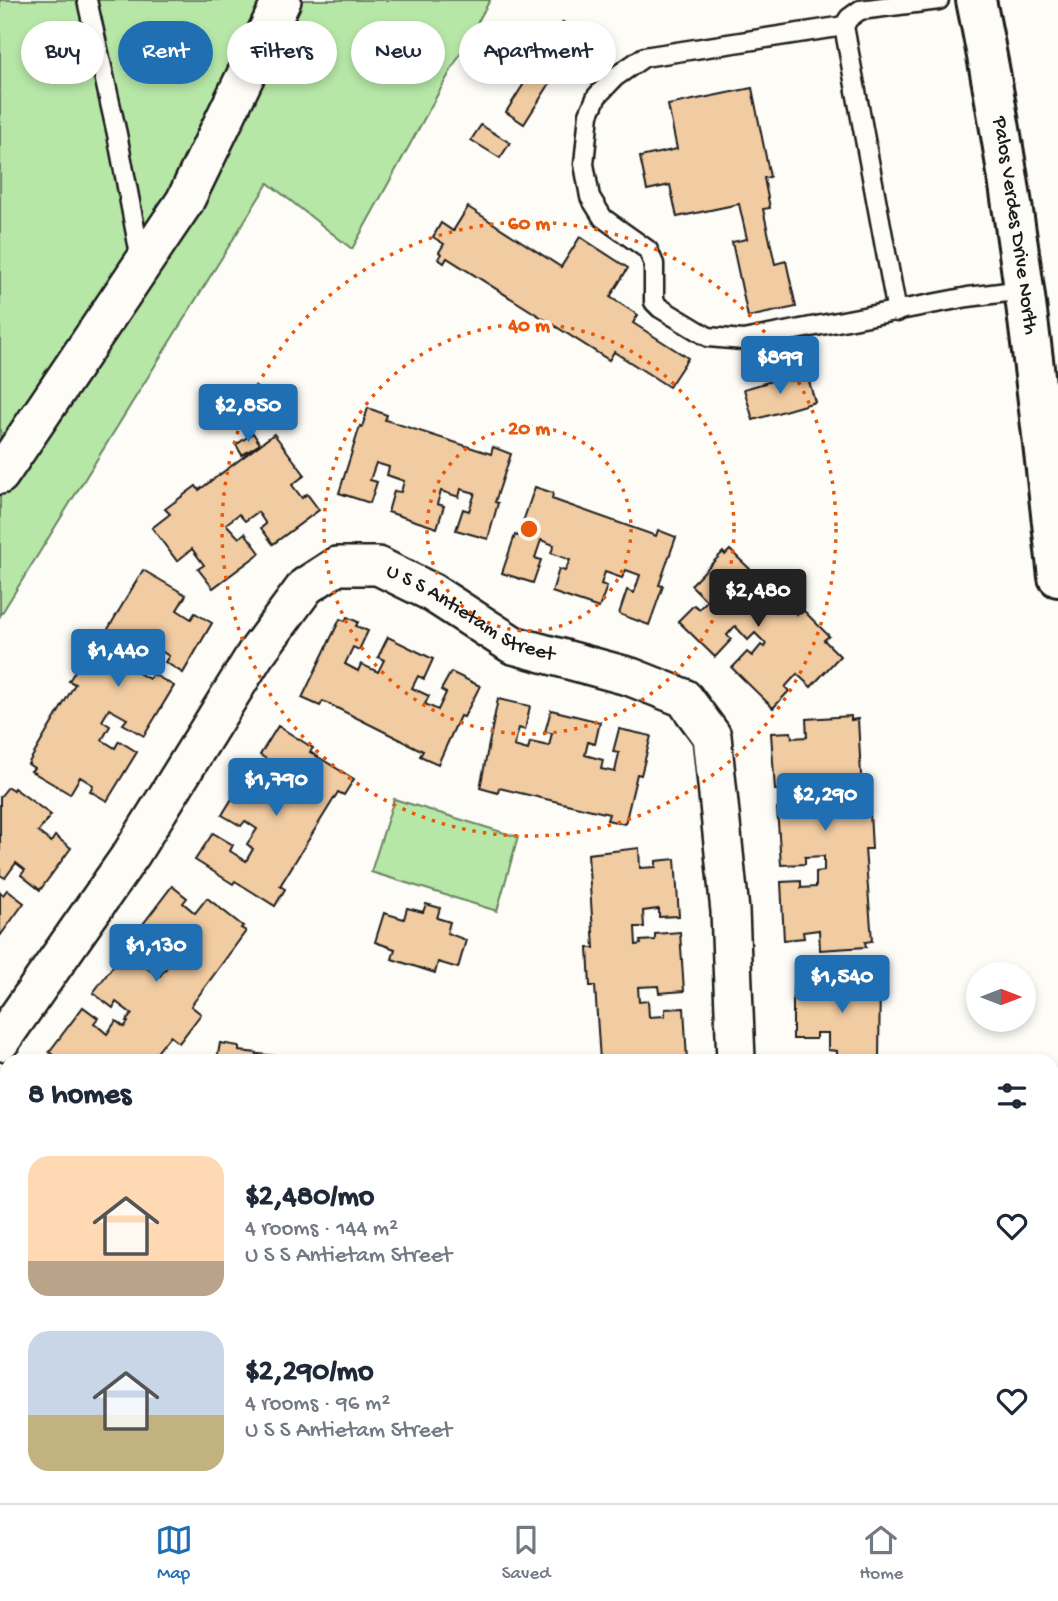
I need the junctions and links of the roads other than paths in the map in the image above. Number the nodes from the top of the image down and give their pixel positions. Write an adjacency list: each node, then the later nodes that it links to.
1 (87, 0): 6 (lane)
2 (282, 0): 6 (street)
3 (939, 0): 5 (lane)
4 (976, 0): 7 (main road, Palos Verdes Drive North)
5 (844, 26): 8 (lane); 8 (lane)
6 (142, 263): 9 (street)
7 (1023, 290): 8 (lane); 10 (main road, Palos Verdes Drive North)
8 (897, 312)
9 (0, 475)
10 (1058, 577)
11 (0, 1042): 12 (street, U S S Antietam Street)
12 (736, 1054)

